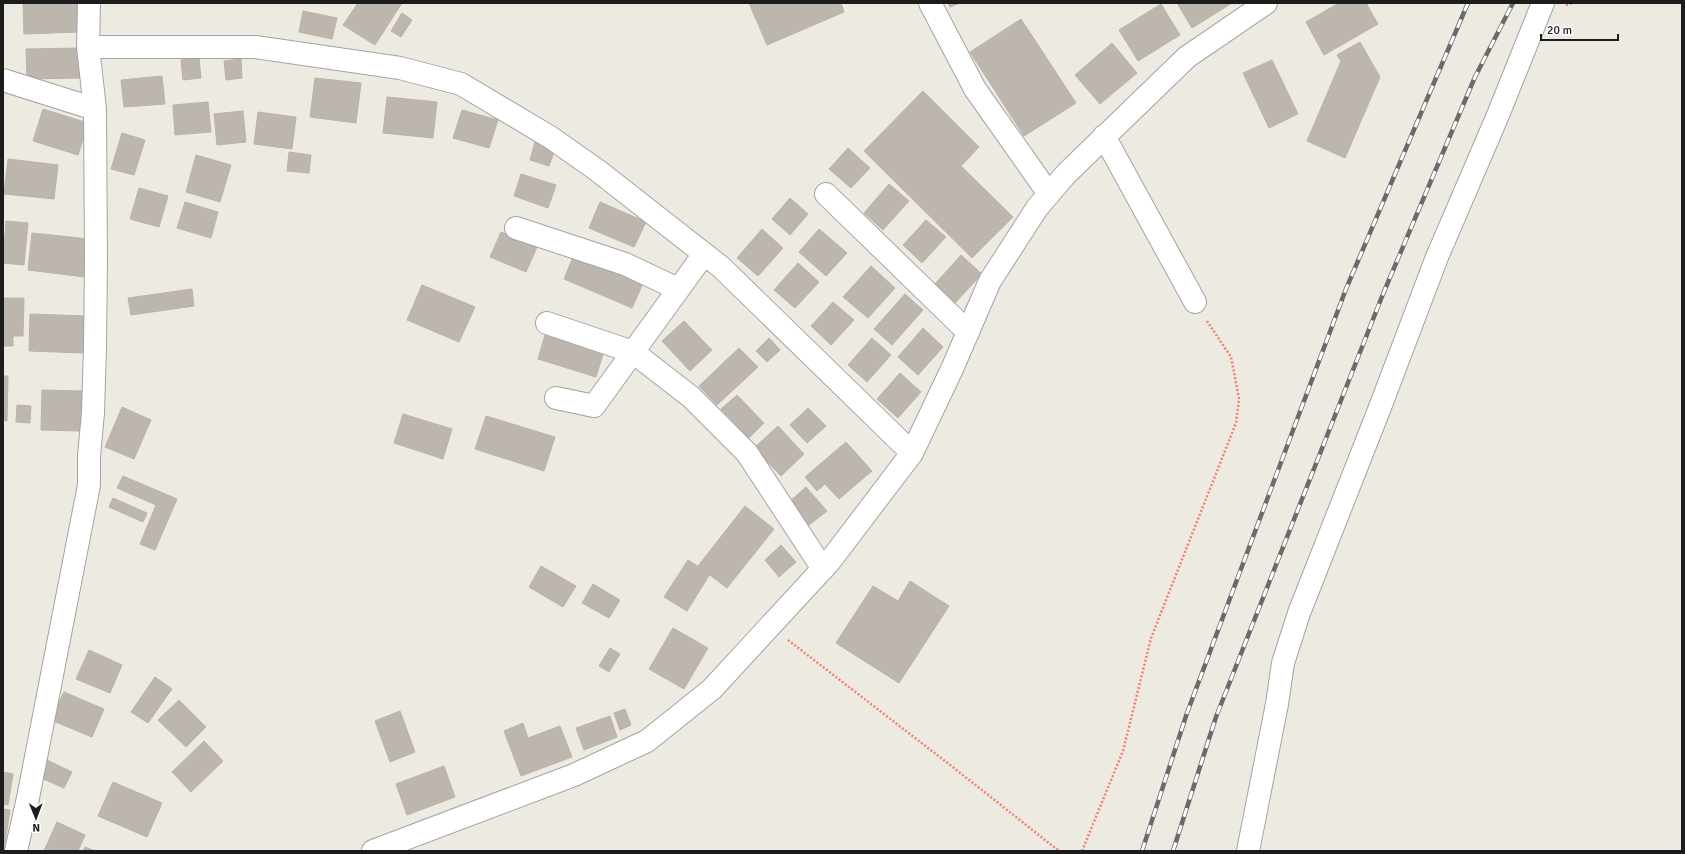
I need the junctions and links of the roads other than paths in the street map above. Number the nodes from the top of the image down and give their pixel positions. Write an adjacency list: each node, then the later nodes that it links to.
1 (89, 3): 5 (street)
2 (930, 3): 10 (street)
3 (1266, 3): 8 (street)
4 (1543, 3): 23 (street)
5 (88, 47): 7 (street); 12 (street)
6 (3, 80): 7 (street)
7 (95, 109): 21 (street)
8 (1104, 136): 10 (street); 14 (street)
9 (826, 194): 16 (street)
10 (1049, 194): 16 (street)
11 (516, 228): 13 (street)
12 (704, 254): 13 (street); 19 (street)
13 (678, 289): 17 (street)
14 (1195, 302)
15 (547, 323): 17 (street)
16 (968, 332): 19 (street)
17 (633, 352): 18 (street); 20 (street)
18 (556, 398)
19 (912, 454): 20 (street)
20 (824, 569): 22 (street)
21 (16, 851)
22 (373, 851)
23 (1248, 851)

